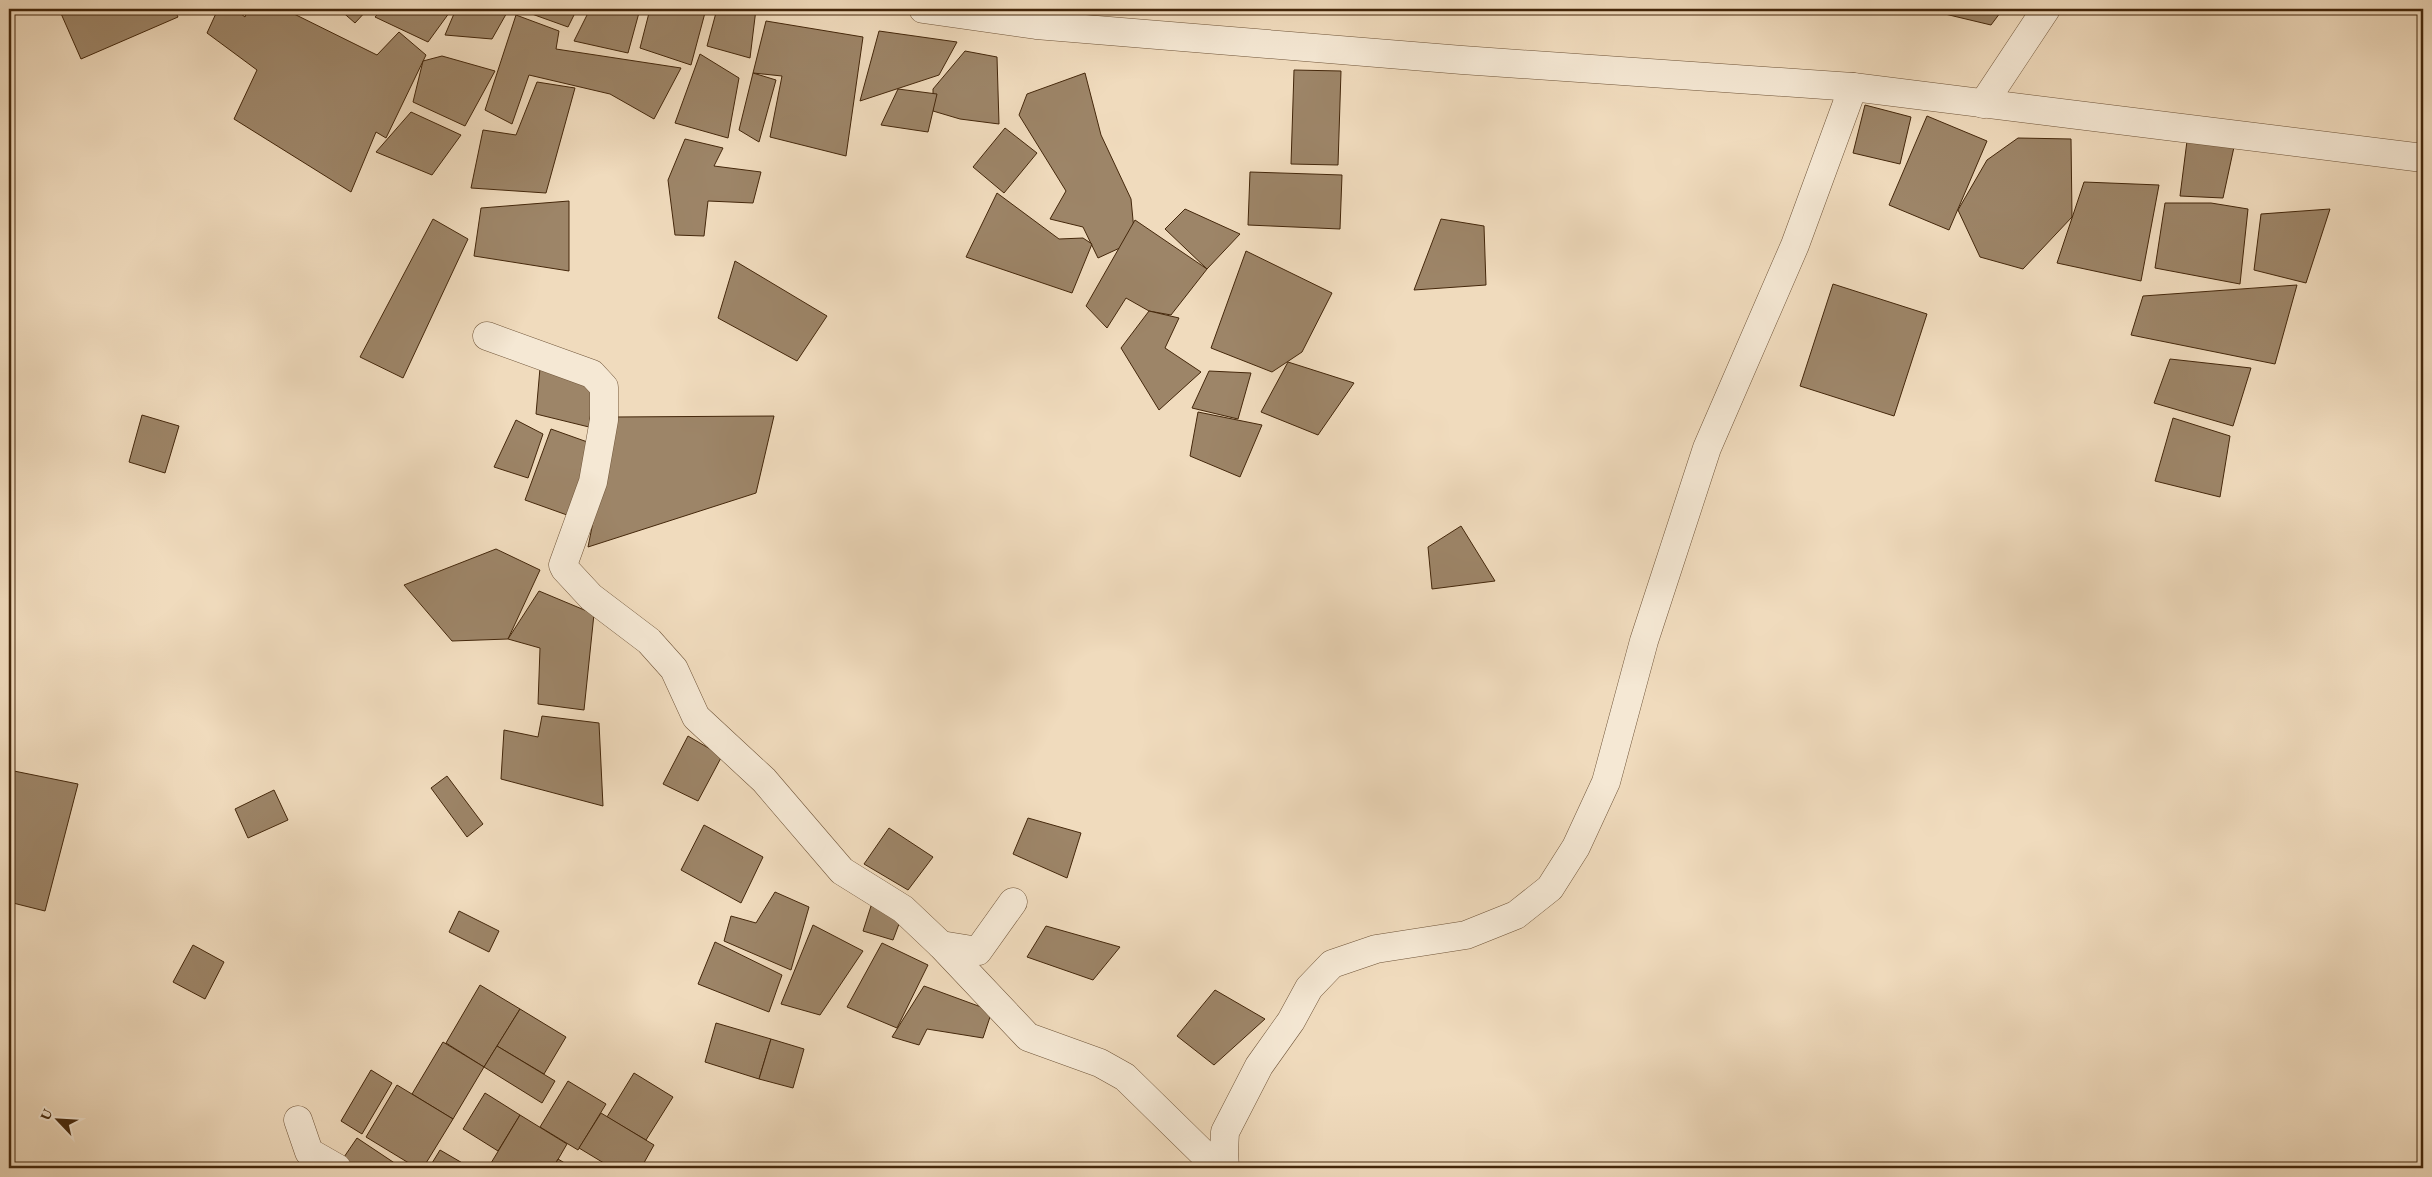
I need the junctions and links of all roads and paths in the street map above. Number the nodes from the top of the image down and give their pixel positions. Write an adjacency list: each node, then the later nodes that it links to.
1 (923, 9): 3 (street)
2 (2046, 9): 4 (street)
3 (1853, 87): 4 (street); 12 (street)
4 (1983, 104): 5 (street)
5 (2423, 158)
6 (487, 336): 8 (street)
7 (1014, 902): 8 (street)
8 (941, 945): 11 (street)
9 (298, 1120): 10 (street)
10 (337, 1168)
11 (1218, 1168)
12 (1225, 1168)

